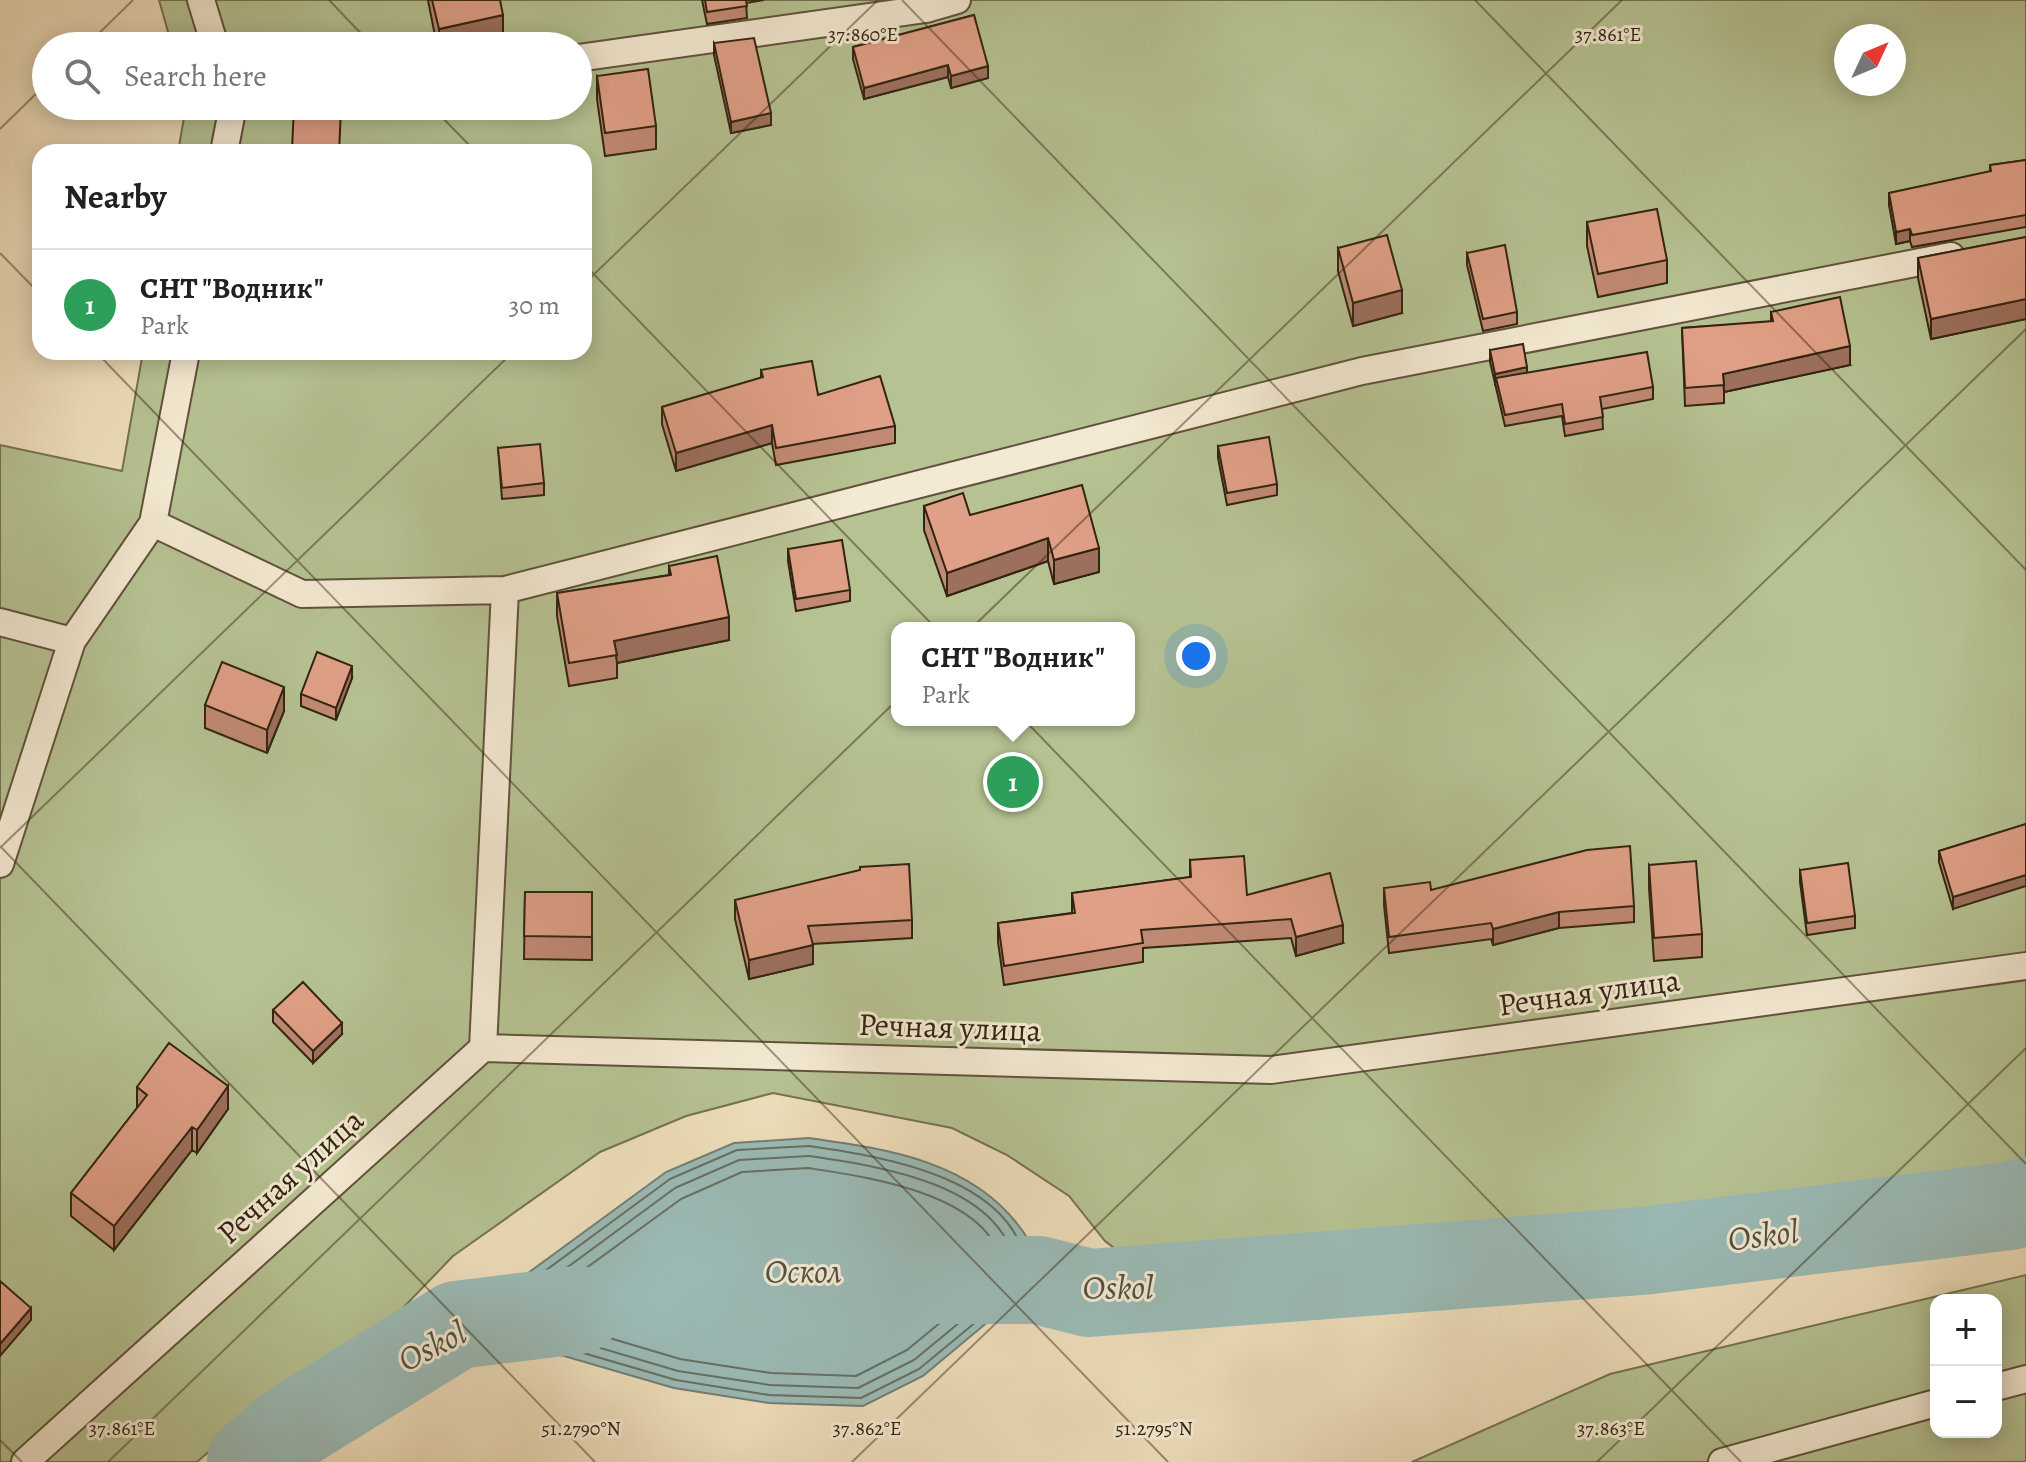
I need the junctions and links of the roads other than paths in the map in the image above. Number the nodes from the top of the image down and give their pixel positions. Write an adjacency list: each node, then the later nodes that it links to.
1 (201, 0): 3 (lane)
2 (957, 0): 4 (lane)
3 (211, 32)
4 (592, 56)
5 (230, 120): 6 (lane)
6 (226, 144)
7 (1983, 249): 10 (lane)
8 (184, 360): 9 (lane)
9 (153, 523): 10 (lane); 12 (lane)
10 (505, 590): 15 (lane)
11 (0, 622): 12 (lane)
12 (72, 641): 13 (lane)
13 (0, 864)
14 (2026, 966): 15 (lane, Речная улица)
15 (483, 1048): 19 (lane, Речная улица)
16 (2026, 1379): 17 (lane)
17 (2002, 1385)
18 (1930, 1405): 20 (lane)
19 (25, 1462)
20 (1722, 1462)

